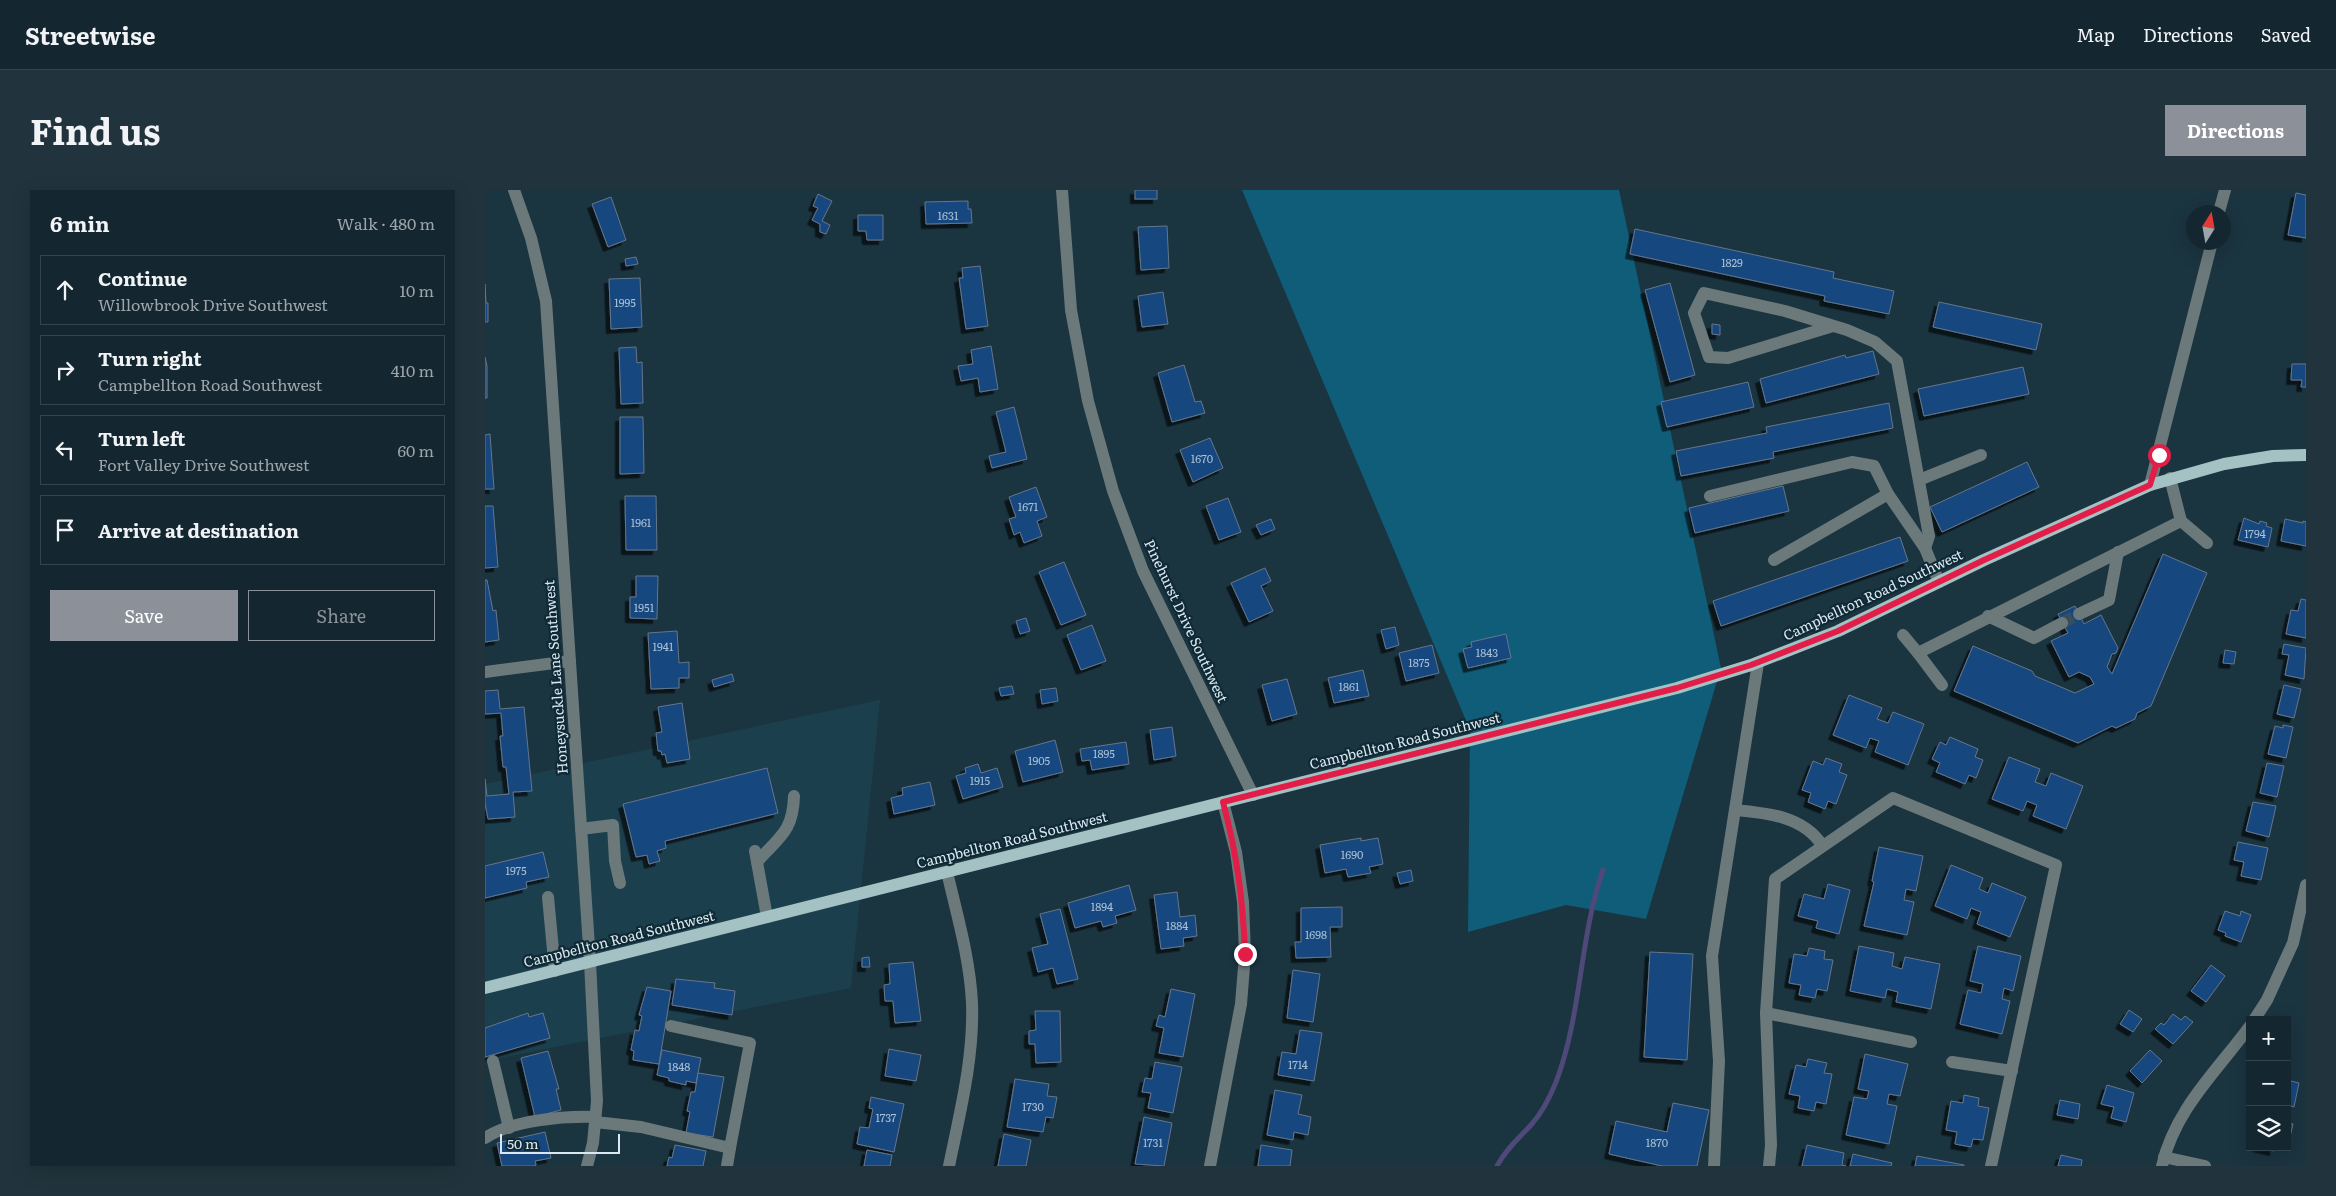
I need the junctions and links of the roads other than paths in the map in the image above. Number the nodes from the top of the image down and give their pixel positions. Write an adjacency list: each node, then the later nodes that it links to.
1 (514, 190): 25 (street, Honeysuckle Lane Southwest)
2 (1061, 190): 29 (street, Pinehurst Drive Southwest)
3 (2225, 190): 4 (street)
4 (2221, 205)
5 (2210, 250): 11 (street)
6 (1833, 326): 6 (street); 10 (street)
7 (1981, 455): 10 (street)
8 (2306, 455): 9 (main road, Campbellton Road Southwest)
9 (2170, 478): 11 (main road, Campbellton Road Southwest); 14 (street)
10 (1919, 480): 16 (street)
11 (2150, 485): 19 (main road, Campbellton Road Southwest)
12 (1888, 494): 13 (street); 16 (street); 18 (street)
13 (1710, 496)
14 (2181, 521): 15 (street); 17 (street)
15 (2207, 543)
16 (1925, 548): 19 (street)
17 (2118, 552): 20 (street); 21 (street)
18 (1774, 560)
19 (1939, 582): 26 (main road, Campbellton Road Southwest)
20 (2079, 614)
21 (1988, 616): 22 (street); 24 (street)
22 (2062, 623)
23 (1903, 635): 24 (street)
24 (1918, 653): 28 (street)
25 (570, 661): 27 (street); 33 (street, Honeysuckle Lane Southwest)
26 (1758, 663): 29 (main road, Campbellton Road Southwest); 32 (street)
27 (485, 672)
28 (1942, 685)
29 (1253, 795): 31 (main road, Campbellton Road Southwest)
30 (794, 796): 39 (street)
31 (1223, 802): 35 (main road, Campbellton Road Southwest); 59 (street)
32 (1735, 810): 34 (street); 60 (street)
33 (581, 828): 36 (street); 40 (street, Honeysuckle Lane Southwest)
34 (1822, 845): 43 (street); 50 (street)
35 (947, 872): 39 (main road, Campbellton Road Southwest); 58 (street)
36 (620, 882)
37 (2306, 885): 44 (street)
38 (548, 897): 41 (street)
39 (767, 917): 40 (main road, Campbellton Road Southwest)
40 (590, 962): 41 (main road, Campbellton Road Southwest); 51 (street, Honeysuckle Lane Southwest)
41 (555, 971): 42 (main road, Campbellton Road Southwest)
42 (485, 988)
43 (1766, 1013): 47 (street); 61 (street)
44 (2257, 1016)
45 (671, 1026): 54 (street)
46 (2246, 1031): 55 (street)
47 (1911, 1042)
48 (493, 1061): 52 (street)
49 (1952, 1062): 50 (street)
50 (2012, 1070): 62 (street)
51 (595, 1120): 52 (street); 54 (street); 56 (street, Honeysuckle Lane Southwest)
52 (509, 1128): 53 (street)
53 (485, 1138)
54 (730, 1148): 57 (street)
55 (2163, 1162): 63 (street)
56 (587, 1166)
57 (727, 1166)
58 (949, 1166)
59 (1210, 1166)
60 (1714, 1166)
61 (1769, 1166)
62 (1991, 1166)
63 (2205, 1166)

